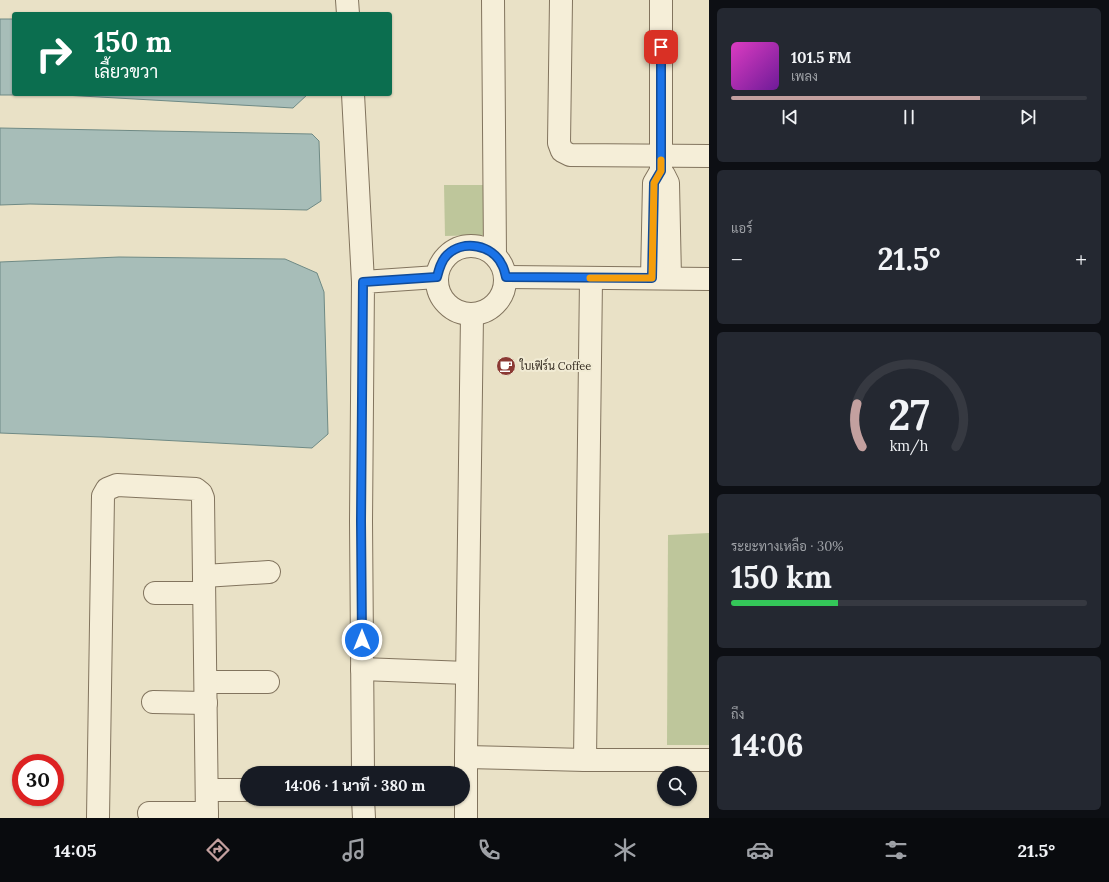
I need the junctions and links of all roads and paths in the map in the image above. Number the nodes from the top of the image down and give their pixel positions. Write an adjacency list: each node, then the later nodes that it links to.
1 (347, 0): 5 (street)
2 (493, 0): 9 (street)
3 (561, 0): 8 (street)
4 (660, 0): 8 (street)
5 (348, 12)
6 (353, 96): 15 (street)
7 (709, 156): 8 (street)
8 (661, 164): 13 (street)
9 (495, 254): 10 (street); 11 (street)
10 (437, 277): 15 (street); 16 (street)
11 (506, 277): 12 (street); 16 (street)
12 (591, 278): 13 (street); 26 (street)
13 (661, 278): 14 (street)
14 (709, 279)
15 (363, 282): 20 (street)
16 (472, 315): 21 (street)
17 (269, 572): 18 (street)
18 (204, 585): 19 (street); 23 (street); 34 (street)
19 (155, 593)
20 (362, 669): 21 (street); 28 (street)
21 (467, 673): 25 (street)
22 (268, 682): 23 (street)
23 (206, 692): 24 (street); 29 (street)
24 (153, 702)
25 (466, 757): 26 (street); 36 (street)
26 (586, 760): 27 (street)
27 (709, 760)
28 (363, 766)
29 (207, 790): 30 (street); 33 (street)
30 (240, 790)
31 (363, 806): 35 (street)
32 (149, 813): 33 (street)
33 (207, 815)
34 (98, 818)
35 (364, 818)
36 (466, 818)

